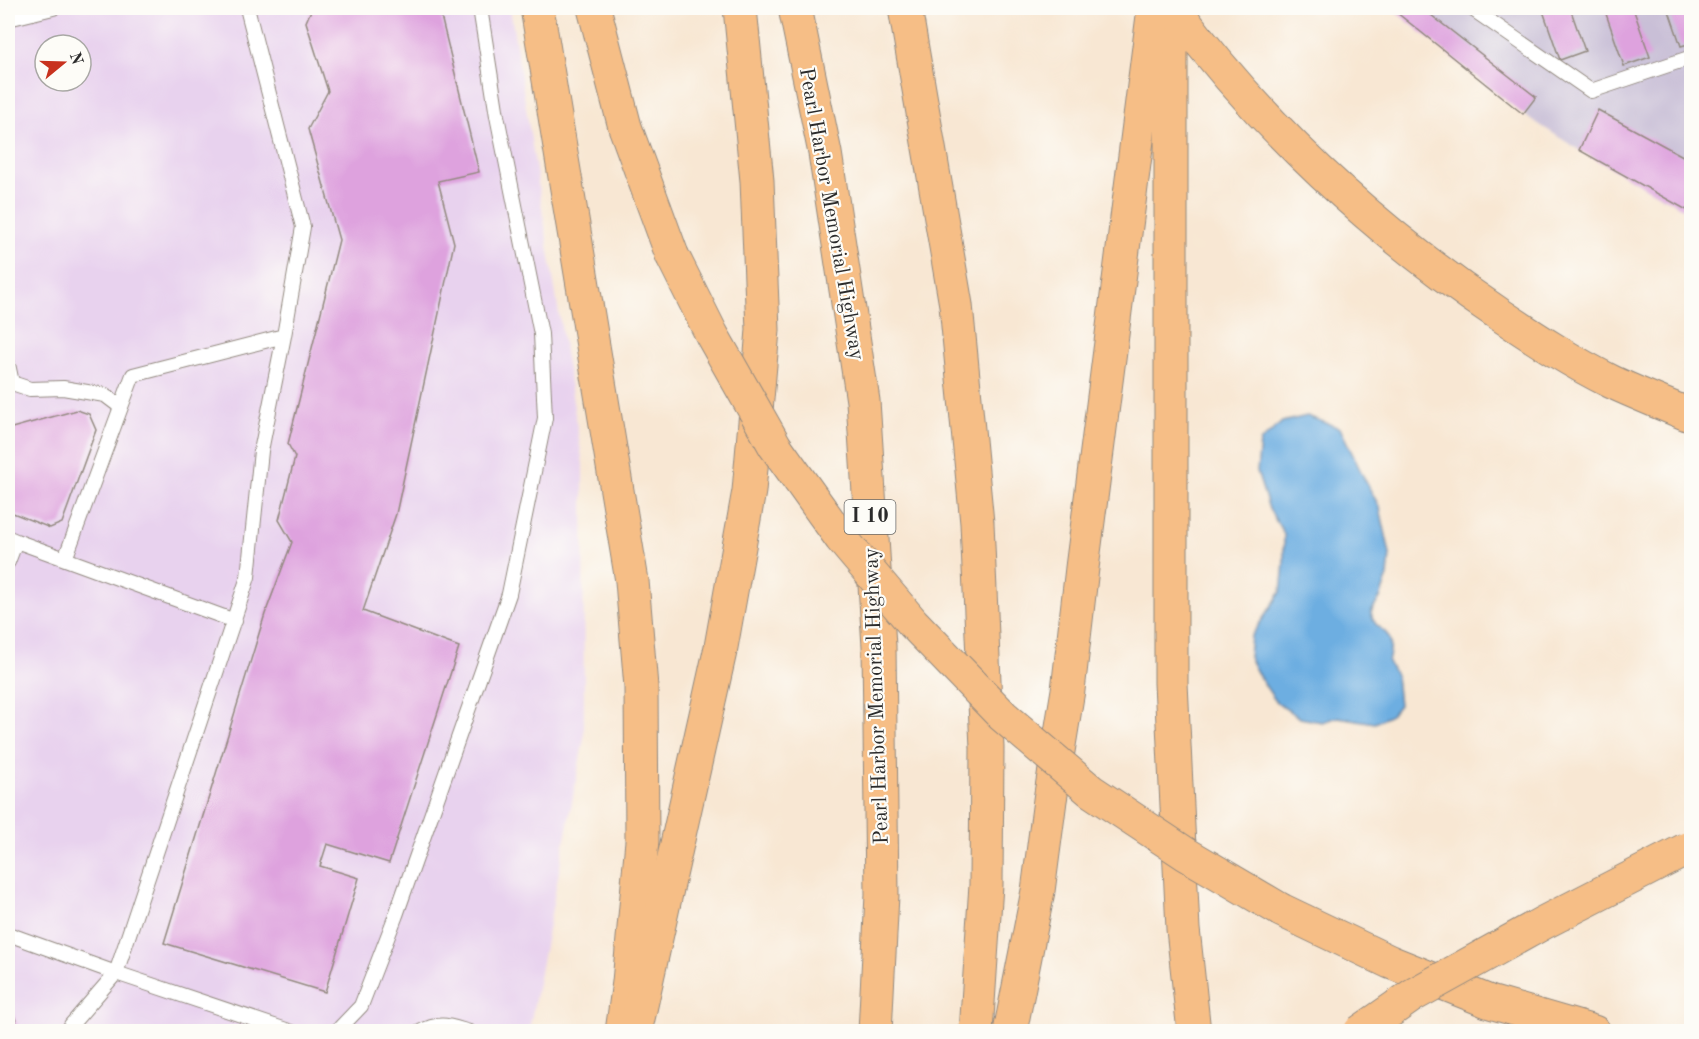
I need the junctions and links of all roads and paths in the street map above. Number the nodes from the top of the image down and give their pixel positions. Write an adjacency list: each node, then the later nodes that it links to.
1 (53, 8): 12 (lane)
2 (247, 8): 15 (lane)
3 (480, 8): 29 (lane)
4 (537, 8): 32 (main road)
5 (594, 8): 39 (main road, bridge)
6 (740, 8): 33 (main road)
7 (795, 8): 34 (main road, Pearl Harbor Memorial Highway / I 10)
8 (905, 8): 35 (main road)
9 (1154, 8): 36 (main road)
10 (1172, 8): 19 (main road); 37 (main road)
11 (1471, 8): 14 (lane)
12 (35, 10): 13 (lane)
13 (8, 19)
14 (1692, 57)
15 (285, 336): 18 (lane); 23 (lane)
16 (8, 364): 17 (lane)
17 (10, 383): 18 (lane)
18 (121, 407): 21 (lane)
19 (1692, 416)
20 (12, 539): 21 (lane); 22 (lane)
21 (65, 560): 23 (lane)
22 (8, 562)
23 (235, 621): 26 (lane)
24 (1689, 848): 38 (main road, bridge)
25 (8, 934): 26 (lane)
26 (116, 974): 27 (lane); 28 (lane)
27 (69, 1032)
28 (292, 1032)
29 (336, 1032)
30 (420, 1032): 31 (lane)
31 (469, 1032)
32 (622, 1032)
33 (635, 1032)
34 (875, 1032)
35 (976, 1032)
36 (1010, 1032)
37 (1194, 1032)
38 (1360, 1032)
39 (1594, 1032)

